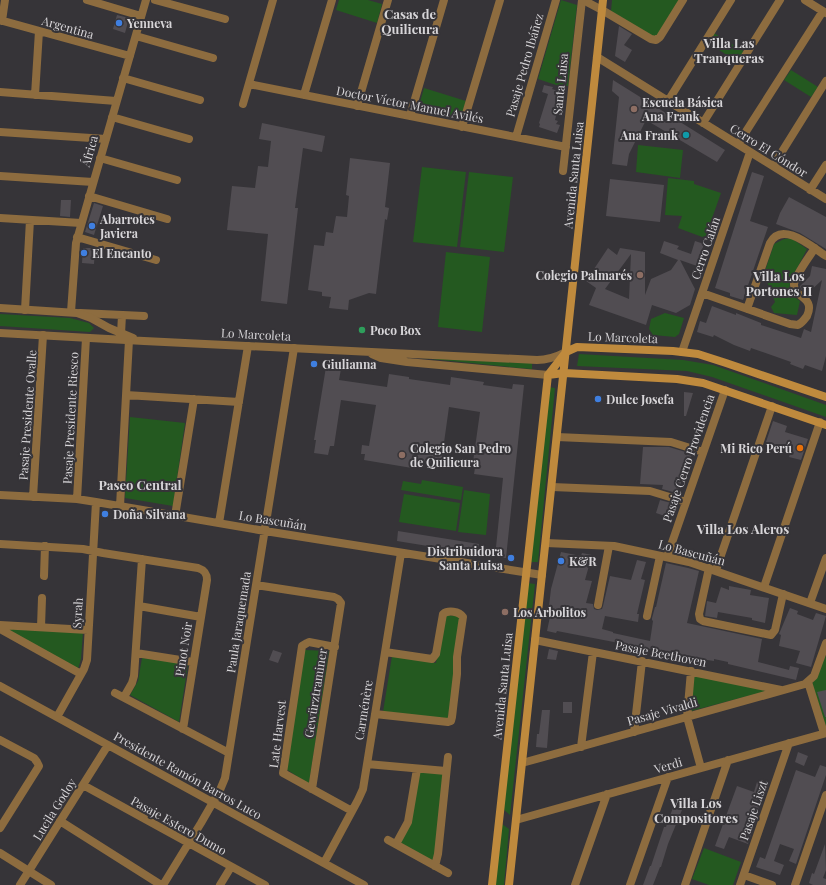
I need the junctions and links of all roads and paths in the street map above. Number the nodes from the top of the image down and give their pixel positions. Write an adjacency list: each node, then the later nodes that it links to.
1 (5, 0): 21 (street)
2 (87, 0): 19 (street)
3 (146, 0): 19 (street, África)
4 (155, 0): 20 (street)
5 (274, 0): 29 (street)
6 (332, 0): 32 (street)
7 (388, 0): 37 (street)
8 (444, 0): 38 (street)
9 (500, 0): 41 (street)
10 (556, 0): 43 (street, Pasaje Pedro Ibáñez)
11 (582, 0): 17 (street); 47 (street, Santa Luisa)
12 (603, 0): 17 (main road, Avenida Santa Luisa)
13 (683, 0): 17 (street)
14 (780, 0): 40 (street)
15 (805, 0): 18 (street)
16 (729, 1): 35 (street)
17 (602, 10): 25 (main road, Avenida Santa Luisa)
18 (824, 12): 46 (street)
19 (141, 16): 23 (street, África)
20 (225, 19)
21 (1, 20): 22 (street, Argentina)
22 (39, 31): 24 (street, Argentina); 31 (street)
23 (136, 36): 24 (street, África); 26 (street)
24 (130, 56): 27 (street, África)
25 (597, 57): 35 (street, Cerro El Cóndor); 83 (main road, Avenida Santa Luisa)
26 (213, 58)
27 (123, 78): 33 (street); 34 (street, África)
28 (826, 81): 51 (street)
29 (249, 84): 32 (street, Doctor Víctor Manuel Avilés); 36 (street)
30 (0, 92): 31 (street)
31 (35, 95): 34 (street)
32 (304, 95): 37 (street, Doctor Víctor Manuel Avilés)
33 (200, 100)
34 (116, 101): 39 (street, África)
35 (668, 101): 40 (street, Cerro El Cóndor)
36 (243, 104)
37 (357, 106): 38 (street, Doctor Víctor Manuel Avilés)
38 (410, 116): 41 (street, Doctor Víctor Manuel Avilés)
39 (112, 117): 44 (street, África); 45 (street)
40 (703, 123): 46 (street, Cerro El Cóndor)
41 (462, 127): 43 (street, Doctor Víctor Manuel Avilés)
42 (0, 132): 44 (street)
43 (516, 137): 47 (street, Doctor Víctor Manuel Avilés)
44 (106, 139): 49 (street, África)
45 (189, 139)
46 (738, 144): 48 (street, Cerro El Cóndor)
47 (566, 147): 52 (street, Santa Luisa)
48 (750, 152): 51 (street, Cerro El Cóndor); 67 (street, Cerro Calán)
49 (100, 158): 54 (street); 55 (street, África)
50 (826, 165): 56 (street)
51 (773, 166): 56 (street, Cerro El Cóndor)
52 (563, 171)
53 (0, 176): 55 (street)
54 (176, 180)
55 (93, 182): 57 (street, África)
56 (810, 190): 58 (street, Cerro El Cóndor)
57 (89, 196): 61 (street); 62 (street, África)
58 (826, 199)
59 (0, 218): 60 (street)
60 (30, 220): 62 (street); 70 (street)
61 (167, 220)
62 (81, 223): 63 (street, África)
63 (77, 237): 66 (street); 71 (street, África)
64 (814, 248): 65 (street); 69 (street); 69 (street)
65 (826, 256)
66 (156, 260)
67 (702, 293): 69 (street); 84 (street, Cerro Calán)
68 (0, 308): 70 (street, Lo Marcoleta)
69 (747, 309)
70 (25, 310): 71 (street, Lo Marcoleta)
71 (74, 313): 72 (street, Lo Marcoleta); 75 (street, Lo Marcoleta)
72 (122, 315): 73 (street, Lo Marcoleta); 75 (street)
73 (144, 316)
74 (0, 333): 76 (street, Lo Marcoleta)
75 (121, 334): 79 (street, Lo Marcoleta)
76 (44, 335): 77 (street, Lo Marcoleta); 98 (street, Pasaje Presidente Ovalle)
77 (86, 338): 78 (street, Lo Marcoleta); 99 (street, Pasaje Presidente Riesco)
78 (130, 340): 79 (street, Lo Marcoleta); 88 (street)
79 (144, 341): 80 (street, Lo Marcoleta)
80 (248, 346): 81 (street, Lo Marcoleta); 91 (street)
81 (294, 348): 82 (street, Lo Marcoleta); 105 (street, Paula Jaraquemada)
82 (367, 352): 83 (street, Lo Marcoleta); 86 (street, Lo Marcoleta)
83 (566, 352): 84 (main road, Lo Marcoleta); 85 (main road, Avenida Santa Luisa); 86 (main road)
84 (682, 352): 89 (main road, Lo Marcoleta)
85 (564, 373): 86 (main road, Lo Marcoleta); 87 (main road, Lo Marcoleta); 94 (main road, Avenida Santa Luisa)
86 (548, 375): 117 (main road, Avenida Santa Luisa)
87 (725, 390): 92 (main road, Lo Marcoleta); 95 (street, Pasaje Cerro Providencia)
88 (126, 395): 90 (street); 102 (street)
89 (826, 397)
90 (194, 399): 91 (street); 103 (street)
91 (239, 402): 104 (street)
92 (772, 406): 93 (main road, Lo Marcoleta); 116 (street)
93 (823, 424): 121 (street)
94 (557, 436): 95 (street); 96 (main road, Avenida Santa Luisa)
95 (703, 452): 101 (street, Pasaje Cerro Providencia)
96 (552, 487): 101 (street); 106 (main road, Avenida Santa Luisa)
97 (0, 495): 98 (street, Lo Bascuñán)
98 (33, 497): 99 (street, Lo Bascuñán)
99 (77, 499): 100 (street, Lo Bascuñán)
100 (96, 502): 102 (street, Lo Bascuñán); 111 (street, Syrah)
101 (686, 502): 113 (street, Pasaje Cerro Providencia)
102 (120, 506): 103 (street, Lo Bascuñán)
103 (175, 516): 104 (street, Lo Bascuñán)
104 (219, 523): 105 (street, Lo Bascuñán)
105 (265, 531): 112 (street, Lo Bascuñán); 120 (street, Paula Jaraquemada)
106 (546, 543): 109 (street, Lo Bascuñán); 118 (main road, Avenida Santa Luisa)
107 (0, 544): 108 (street); 110 (street)
108 (46, 546): 111 (street); 119 (street)
109 (609, 546): 113 (street, Lo Bascuñán); 125 (street)
110 (0, 550)
111 (93, 551): 115 (street); 133 (street, Syrah)
112 (401, 553): 117 (street, Lo Bascuñán); 137 (street, Carménère)
113 (663, 556): 116 (street, Lo Bascuñán); 128 (street, Pasaje Cerro Providencia)
114 (826, 558): 124 (street)
115 (142, 559): 126 (street); 129 (street, Pinot Noir)
116 (712, 569): 121 (street, Lo Bascuñán); 122 (street)
117 (526, 572): 118 (street, Lo Bascuñán); 193 (main road, Avenida Santa Luisa)
118 (542, 575): 134 (main road, Avenida Santa Luisa)
119 (44, 576)
120 (256, 585): 136 (street, Gewürztraminer); 159 (street, Paula Jaraquemada)
121 (764, 587): 122 (street, Lo Bascuñán)
122 (783, 594): 124 (street, Lo Bascuñán)
123 (42, 598): 131 (street)
124 (810, 603): 127 (street, Lo Bascuñán)
125 (598, 605)
126 (139, 606): 129 (street); 139 (street)
127 (826, 609)
128 (647, 616)
129 (201, 617): 141 (street, Pinot Noir)
130 (0, 625): 131 (street)
131 (41, 628): 133 (street)
132 (0, 629): 143 (street)
133 (88, 630): 143 (street, Syrah)
134 (535, 640): 138 (street, Pasaje Beethoven); 162 (main road, Avenida Santa Luisa)
135 (826, 643): 144 (street)
136 (335, 646): 169 (street, Gewürztraminer); 169 (street, Late Harvest)
137 (385, 652): 149 (street, Carménère); 149 (street)
138 (593, 652): 140 (street, Pasaje Beethoven); 158 (street)
139 (136, 653): 141 (street); 148 (street)
140 (642, 661): 142 (street, Pasaje Beethoven); 153 (street)
141 (193, 662): 152 (street, Pinot Noir)
142 (691, 672): 146 (street, Pasaje Beethoven); 151 (street)
143 (81, 674): 150 (street, Syrah)
144 (808, 682): 146 (street, Pasaje Vivaldi); 154 (street)
145 (0, 686): 150 (street, Presidente Ramón Barros Luco)
146 (783, 690): 151 (street, Pasaje Vivaldi)
147 (116, 693): 148 (street)
148 (124, 698): 152 (street)
149 (375, 714): 163 (street, Carménère)
150 (57, 717): 157 (street, Presidente Ramón Barros Luco)
151 (687, 717): 153 (street, Pasaje Vivaldi); 164 (street)
152 (183, 729): 159 (street)
153 (634, 732): 158 (street, Pasaje Vivaldi)
154 (825, 733): 156 (street, Verdi)
155 (0, 740): 176 (street)
156 (789, 743): 161 (street, Verdi); 186 (street, Pasaje Liszt)
157 (108, 745): 168 (street, Lucila Godoy); 172 (street, Presidente Ramón Barros Luco)
158 (581, 747): 162 (street, Pasaje Vivaldi)
159 (229, 753): 172 (street, Paula Jaraquemada)
160 (448, 757): 166 (street)
161 (728, 760): 164 (street, Verdi); 197 (street)
162 (522, 763): 174 (main road, Avenida Santa Luisa)
163 (367, 764): 165 (street); 173 (street, Carménère)
164 (701, 768): 167 (street, Verdi)
165 (417, 770): 166 (street); 179 (street)
166 (446, 771): 182 (street)
167 (668, 777): 170 (street, Verdi); 196 (street)
168 (83, 785): 175 (street, Lucila Godoy); 178 (street, Pasaje Estero Dumo)
169 (312, 789): 173 (street, Late Harvest)
170 (607, 794): 174 (street, Verdi); 195 (street)
171 (826, 795): 200 (street)
172 (213, 802): 178 (street, Paula Jaraquemada); 181 (street, Presidente Ramón Barros Luco)
173 (352, 811): 181 (street, Carménère)
174 (516, 820): 194 (main road, Avenida Santa Luisa)
175 (60, 821): 184 (street, Lucila Godoy); 189 (street)
176 (0, 828)
177 (388, 840): 179 (street)
178 (189, 843): 183 (street, Pasaje Estero Dumo); 189 (street, Paula Jaraquemada)
179 (396, 844): 182 (street)
180 (0, 853): 184 (street)
181 (324, 863): 192 (street, Presidente Ramón Barros Luco)
182 (435, 866): 185 (street)
183 (231, 867): 190 (street); 191 (street, Pasaje Estero Dumo)
184 (28, 871): 187 (street, Lucila Godoy); 188 (street)
185 (448, 873)
186 (744, 875): 198 (street, Pasaje Liszt); 199 (street)
187 (20, 885)
188 (51, 885)
189 (162, 885)
190 (220, 885)
191 (265, 885)
192 (364, 885)
193 (492, 885)
194 (509, 885)
195 (575, 885)
196 (630, 885)
197 (685, 885)
198 (740, 885)
199 (772, 885)
200 (795, 885)

